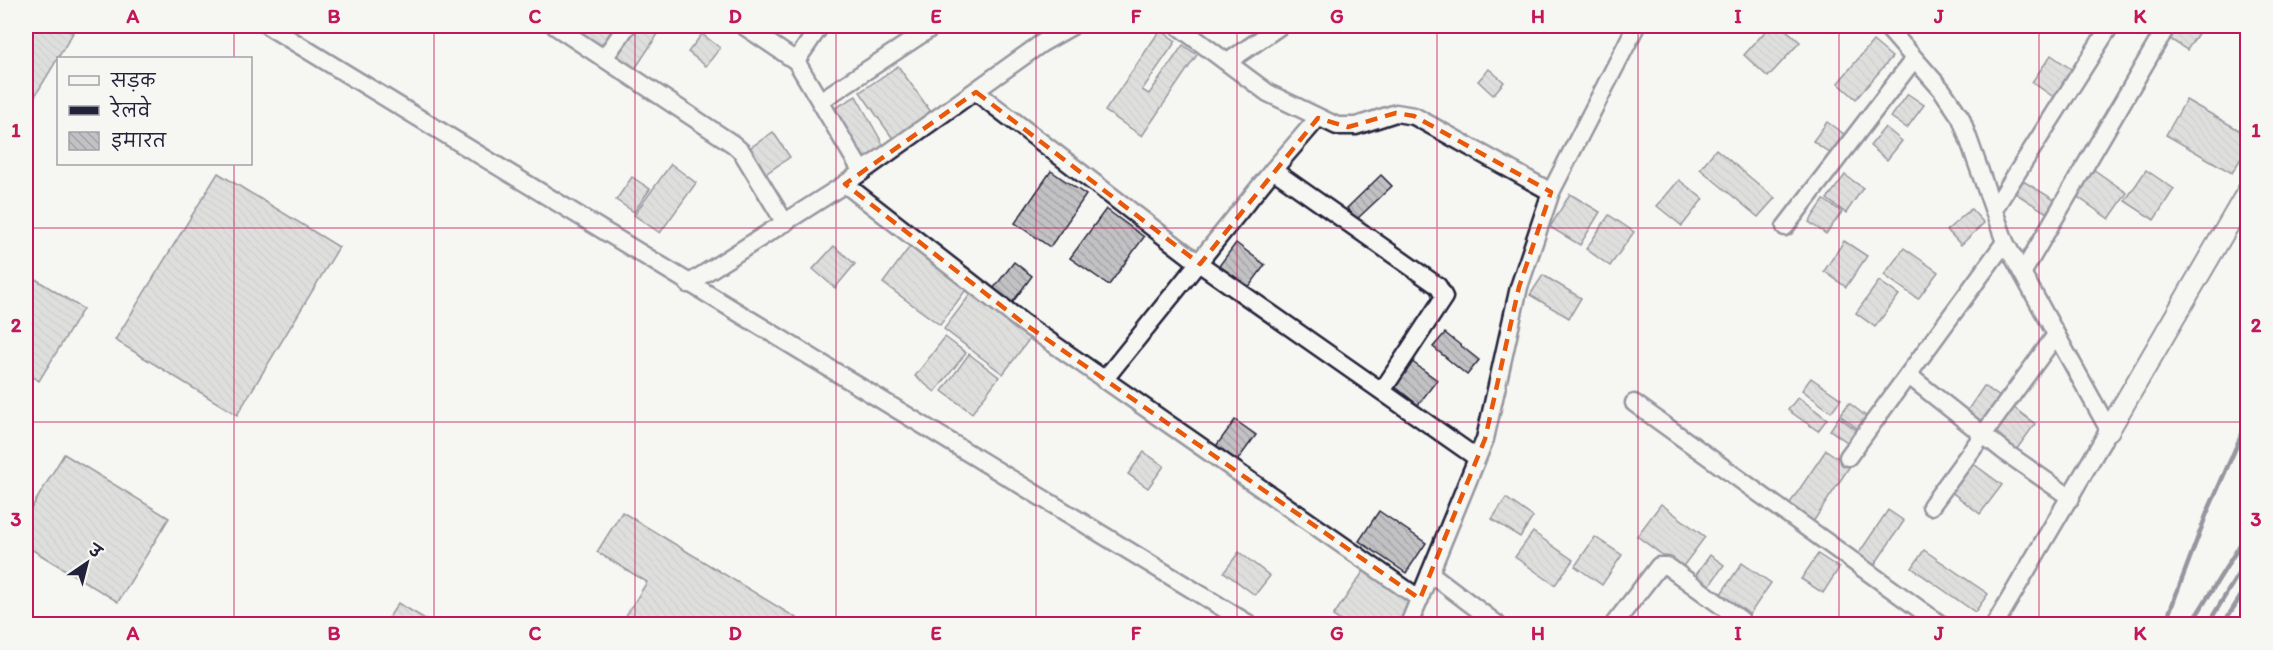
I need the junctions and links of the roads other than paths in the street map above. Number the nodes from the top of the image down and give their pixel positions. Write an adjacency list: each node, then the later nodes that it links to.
1 (268, 26): 32 (street)
2 (555, 26): 14 (street)
3 (627, 26): 14 (street)
4 (744, 26): 16 (street)
5 (819, 26): 16 (street)
6 (934, 26): 19 (street)
7 (1072, 26): 18 (street)
8 (1178, 26): 17 (street)
9 (1280, 26): 17 (street)
10 (1636, 26): 25 (street)
11 (1886, 26): 15 (street)
12 (2110, 26): 26 (street)
13 (2167, 26): 31 (street)
14 (604, 58): 27 (street)
15 (1914, 59): 26 (street); 28 (street)
16 (796, 61): 19 (street)
17 (1229, 61): 20 (street)
18 (976, 92): 22 (street); 30 (street)
19 (820, 101): 22 (street)
20 (1318, 118): 21 (street); 25 (street)
21 (1273, 170): 30 (street); 36 (street)
22 (862, 172): 23 (street)
23 (845, 184): 27 (street); 35 (street)
24 (2247, 191): 38 (street)
25 (1551, 192): 41 (street)
26 (1994, 209): 29 (street)
27 (785, 224): 32 (street)
28 (1785, 226)
29 (2006, 242): 31 (street); 34 (street)
30 (1200, 264): 35 (street); 36 (street)
31 (2023, 272): 33 (street)
32 (688, 284): 46 (street)
33 (2056, 335): 38 (street); 39 (street)
34 (1908, 375): 39 (street); 40 (street)
35 (1104, 380): 45 (street)
36 (1382, 392): 41 (street)
37 (1634, 403): 51 (street)
38 (2109, 430): 42 (street)
39 (1982, 434): 42 (street); 43 (street)
40 (1848, 457)
41 (1477, 458): 44 (street)
42 (2071, 498): 52 (street)
43 (1931, 506)
44 (1430, 573): 45 (street); 48 (street)
45 (1420, 599): 47 (street)
46 (1249, 624)
47 (1409, 624)
48 (1497, 624)
49 (1614, 624): 50 (street)
50 (1742, 624)
51 (1940, 624)
52 (1995, 624)

